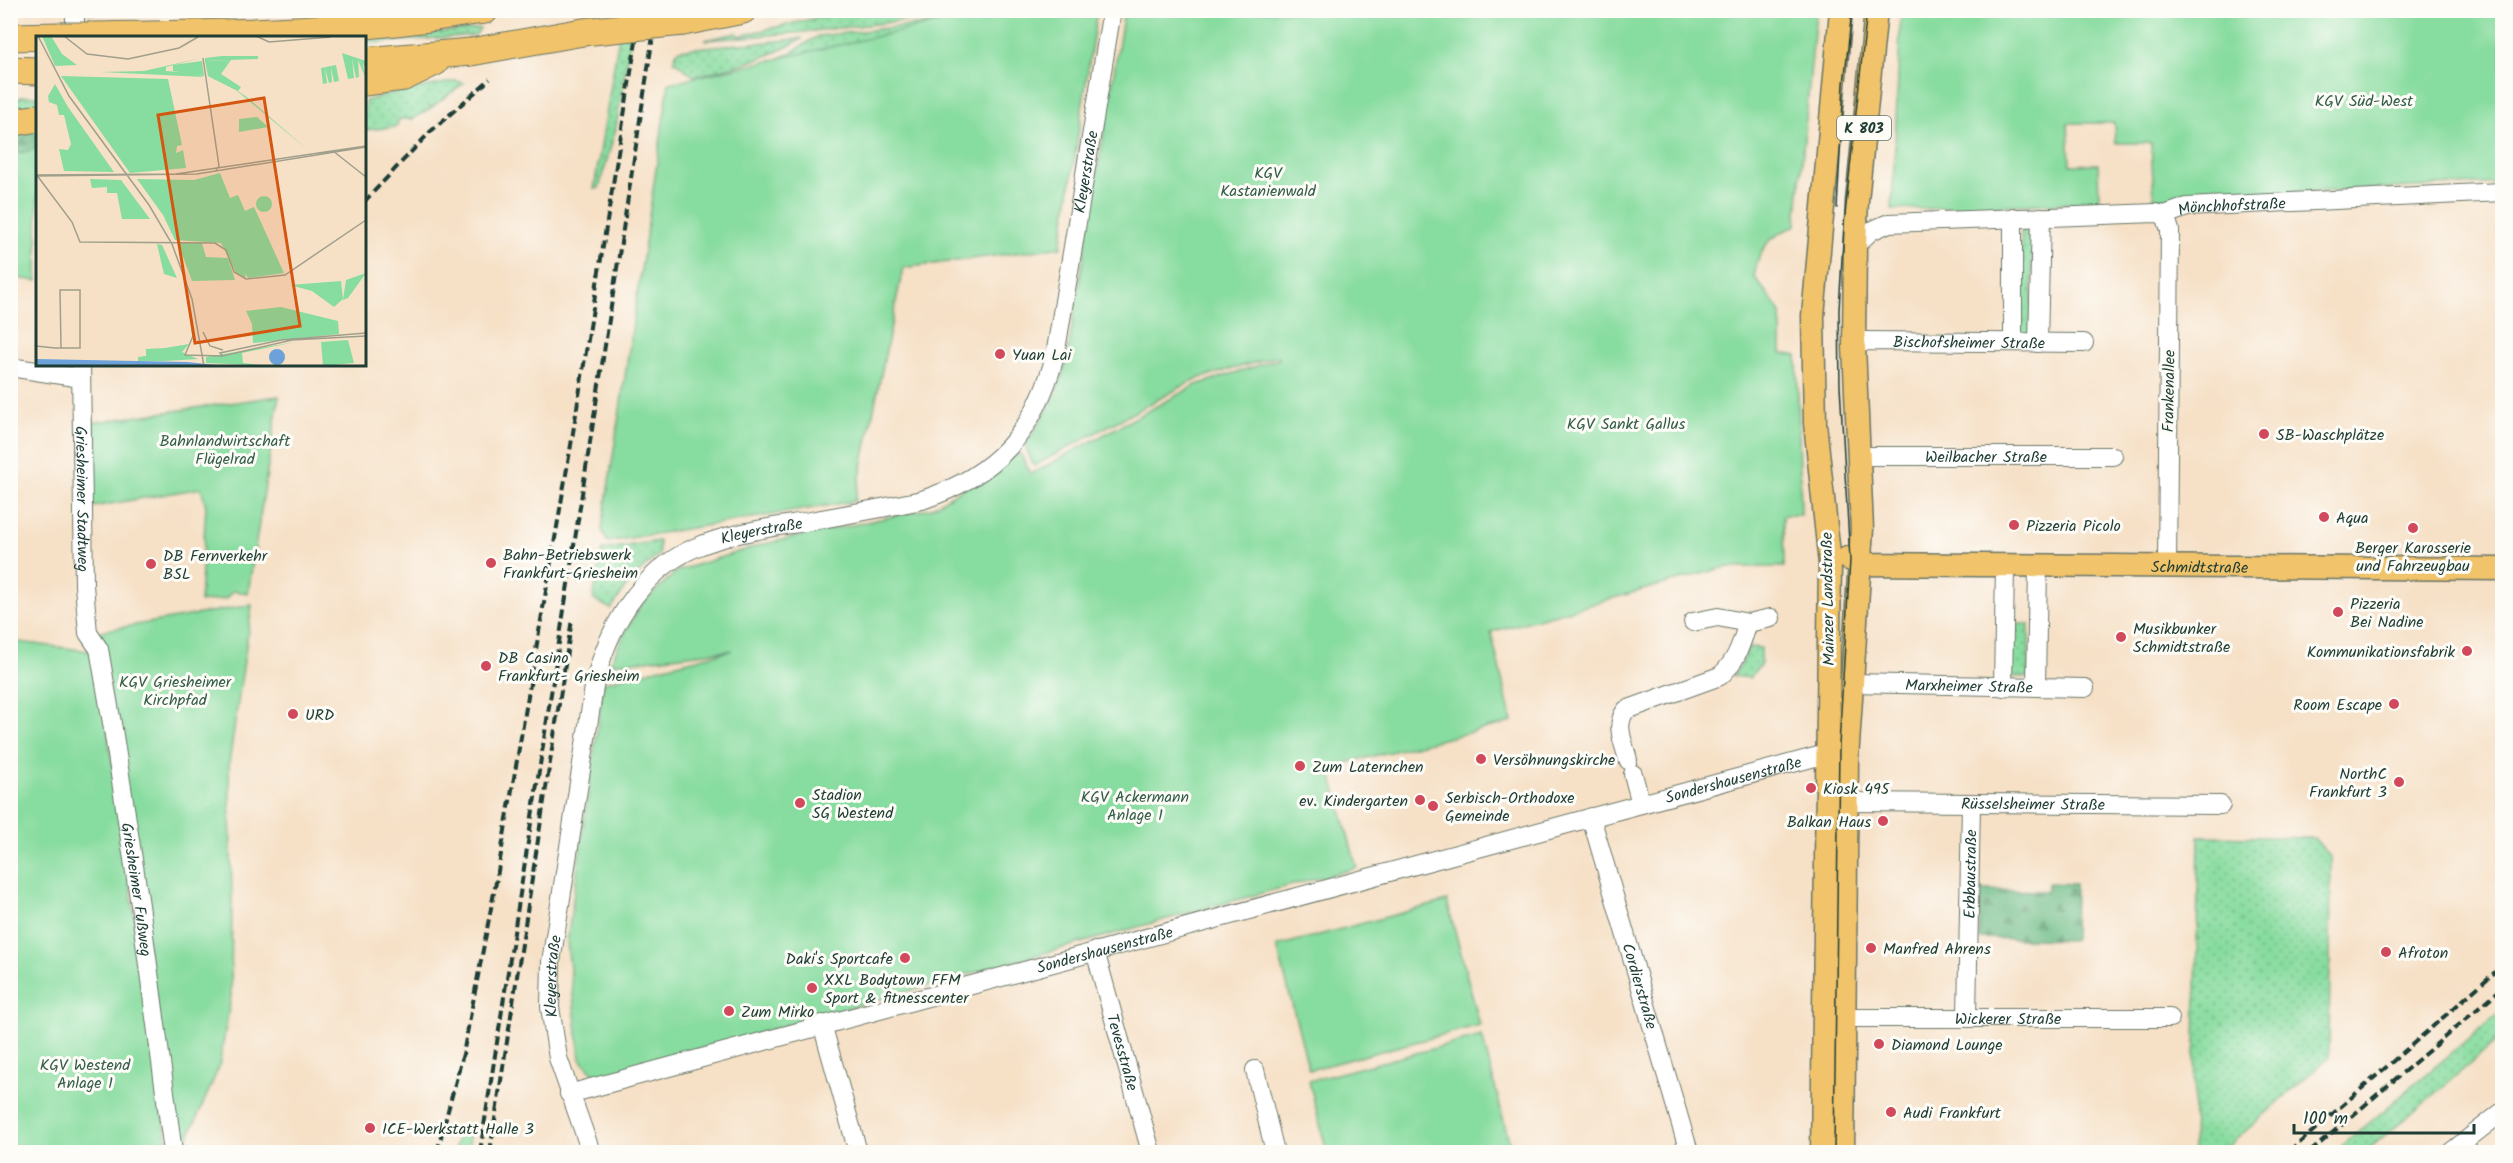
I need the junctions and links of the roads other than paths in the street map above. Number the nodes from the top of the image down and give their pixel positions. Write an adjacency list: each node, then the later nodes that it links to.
1 (75, 10): 8 (street)
2 (485, 10): 7 (highway)
3 (743, 10): 11 (highway, bridge)
4 (1112, 10): 60 (street, Kleyerstraße)
5 (1841, 10): 31 (main road, Mainzer Landstraße / K 803)
6 (1876, 10): 17 (main road, Mainzer Landstraße / K 803)
7 (450, 12): 8 (highway)
8 (75, 36)
9 (10, 37): 10 (highway)
10 (36, 37)
11 (462, 53): 12 (highway); 15 (highway)
12 (366, 61)
13 (10, 70): 14 (highway)
14 (36, 71)
15 (366, 82)
16 (2502, 192): 18 (street, Mönchhofstraße)
17 (1857, 201): 21 (street); 22 (main road, Mainzer Landstraße / K 803)
18 (2165, 215): 20 (street, Mönchhofstraße); 36 (street, Frankenallee)
19 (2013, 217): 20 (street, Mönchhofstraße); 21 (street, Mönchhofstraße); 23 (street)
20 (2041, 217): 24 (street)
21 (1889, 223): 22 (street, Mönchhofstraße)
22 (1855, 246): 26 (main road, Mainzer Landstraße)
23 (2013, 342): 24 (street, Bischofsheimer Straße); 26 (street, Bischofsheimer Straße)
24 (2038, 343): 25 (street, Bischofsheimer Straße)
25 (2084, 343)
26 (1854, 346): 29 (main road, Mainzer Landstraße)
27 (10, 367): 28 (street)
28 (81, 371): 43 (street, Griesheimer Stadtweg)
29 (1858, 456): 30 (street, Weilbacher Straße); 32 (main road, Mainzer Landstraße)
30 (2113, 456)
31 (1826, 528): 32 (main road); 38 (main road, Mainzer Landstraße)
32 (1860, 564): 33 (main road, Schmidtstraße); 38 (main road); 39 (main road, Mainzer Landstraße)
33 (1896, 564): 34 (main road, Schmidtstraße); 39 (main road)
34 (2005, 566): 35 (main road, Schmidtstraße); 46 (street)
35 (2038, 566): 36 (main road, Schmidtstraße); 45 (street)
36 (2167, 567): 37 (main road, Schmidtstraße)
37 (2502, 569)
38 (1829, 604): 48 (main road, Mainzer Landstraße)
39 (1857, 615): 44 (main road, Mainzer Landstraße)
40 (1771, 618): 42 (street)
41 (1693, 622): 42 (street)
42 (1748, 623): 50 (street)
43 (88, 633): 62 (street, Griesheimer Fußweg)
44 (1852, 683): 46 (street, Marxheimer Straße); 49 (main road, Mainzer Landstraße)
45 (2037, 686): 46 (street, Marxheimer Straße); 47 (street, Marxheimer Straße)
46 (2003, 687)
47 (2085, 688)
48 (1826, 754): 50 (street, Sondershausenstraße); 68 (main road, Mainzer Landstraße)
49 (1846, 802): 51 (street, Rüsselsheimer Straße); 56 (main road, Mainzer Landstraße)
50 (1641, 804): 53 (street, Sondershausenstraße)
51 (1971, 804): 52 (street, Rüsselsheimer Straße); 55 (street, Erbbaustraße)
52 (2221, 805)
53 (1591, 817): 54 (street, Sondershausenstraße); 67 (street, Cordierstraße)
54 (1095, 951): 58 (street, Sondershausenstraße); 65 (street, Tevesstraße)
55 (1967, 1016): 56 (street, Wickerer Straße); 57 (street, Wickerer Straße)
56 (1844, 1018): 69 (main road, Mainzer Landstraße)
57 (2170, 1018)
58 (822, 1024): 60 (street, Sondershausenstraße); 64 (street)
59 (1256, 1070): 66 (street)
60 (569, 1094): 63 (street, Kleyerstraße)
61 (2502, 1112): 70 (street)
62 (173, 1152)
63 (591, 1152)
64 (858, 1152)
65 (1151, 1152)
66 (1275, 1152)
67 (1689, 1152)
68 (1822, 1152)
69 (1843, 1152)
70 (2451, 1152)

